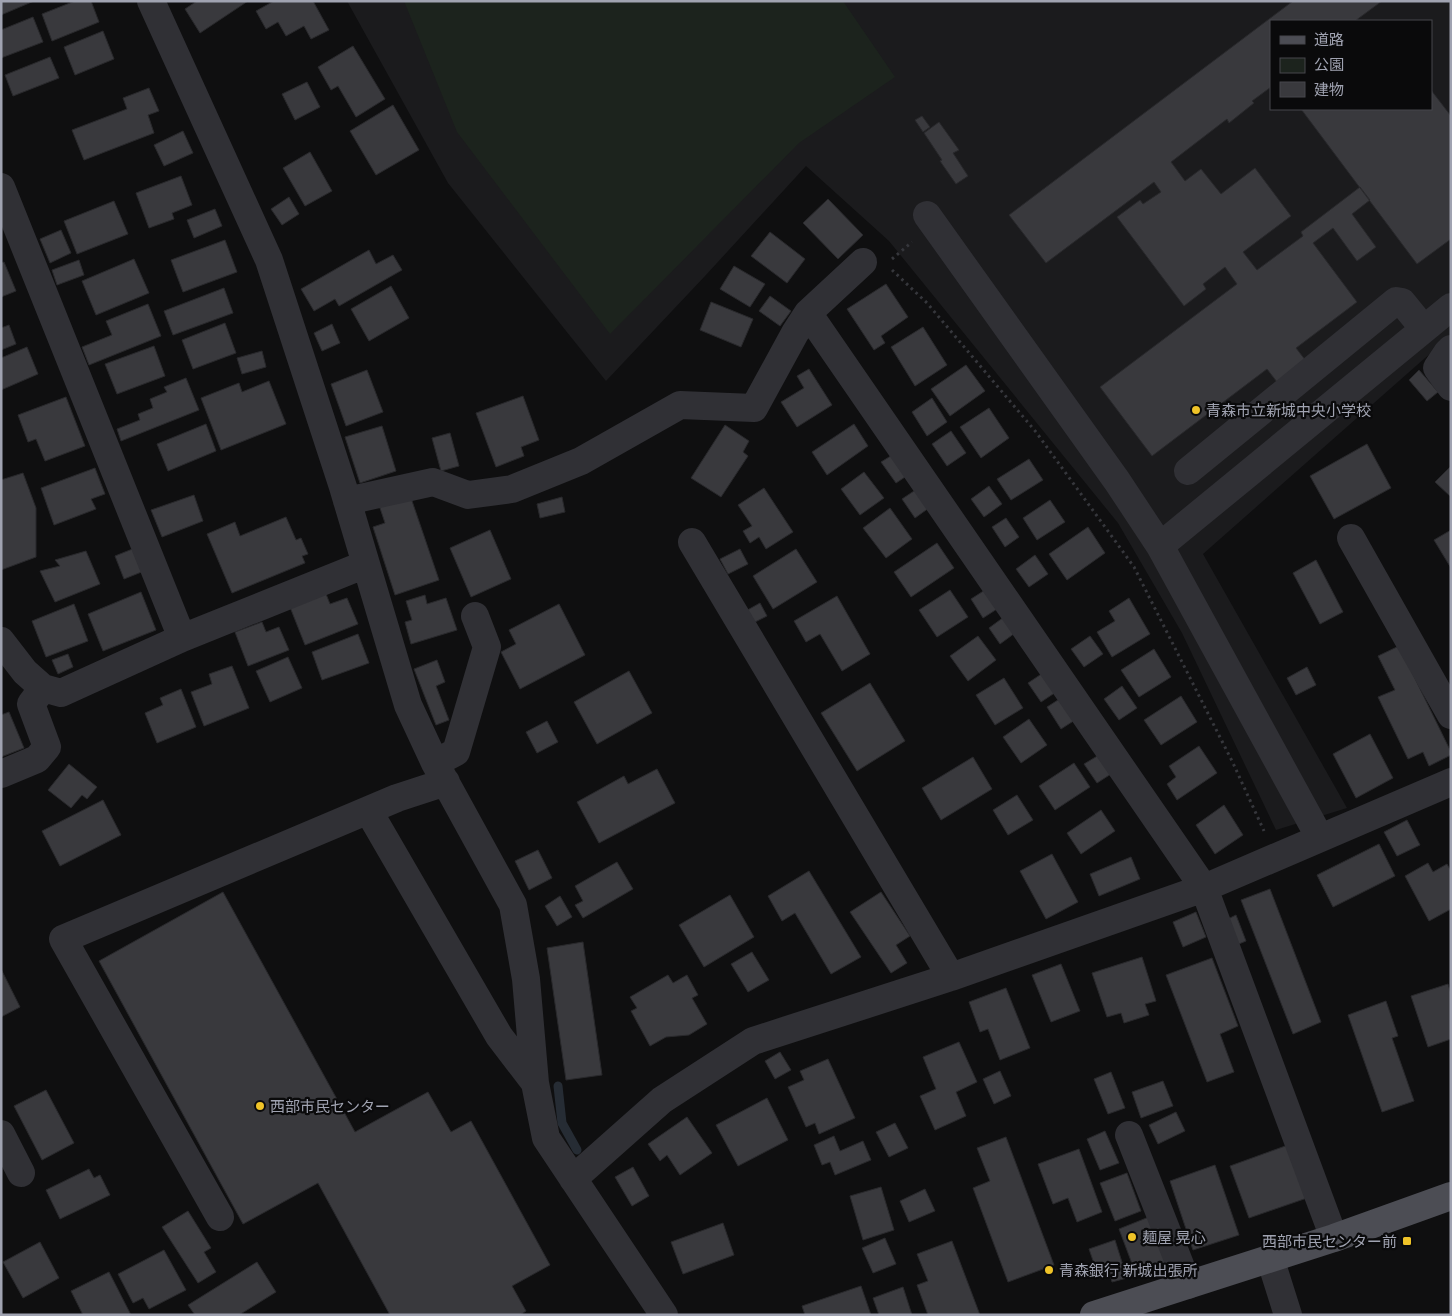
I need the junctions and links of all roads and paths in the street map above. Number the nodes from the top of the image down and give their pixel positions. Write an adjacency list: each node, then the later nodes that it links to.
1 (151, 1): 11 (street)
2 (1, 188): 17 (street)
3 (927, 215): 14 (street)
4 (863, 262): 6 (street); 26 (path)
5 (1451, 307): 7 (street)
6 (808, 313): 11 (street); 27 (street)
7 (1424, 328): 10 (street); 14 (street)
8 (1451, 349): 9 (street)
9 (1451, 386)
10 (1188, 471)
11 (347, 501): 15 (street)
12 (1351, 538): 20 (street)
13 (692, 542): 28 (street)
14 (1160, 546): 25 (street)
15 (366, 564): 17 (street); 21 (street)
16 (475, 616): 21 (street)
17 (182, 638): 19 (street)
18 (1, 641): 19 (street)
19 (43, 688): 22 (street)
20 (1451, 715)
21 (440, 773): 24 (street); 29 (street)
22 (1, 774)
23 (1451, 782): 25 (street)
24 (368, 810): 29 (street); 35 (street)
25 (1320, 838): 26 (street)
26 (1276, 857): 27 (street)
27 (1204, 888): 28 (street); 36 (street)
28 (951, 977): 33 (street)
29 (535, 1083): 33 (street)
30 (1, 1134): 32 (street)
31 (1129, 1135): 38 (street)
32 (21, 1173)
33 (573, 1180): 39 (street)
34 (1451, 1196): 36 (main road)
35 (220, 1218)
36 (1334, 1238): 37 (main road)
37 (1270, 1258): 38 (main road); 41 (street)
38 (1188, 1285): 40 (main road)
39 (664, 1315)
40 (1094, 1315)
41 (1288, 1315)

